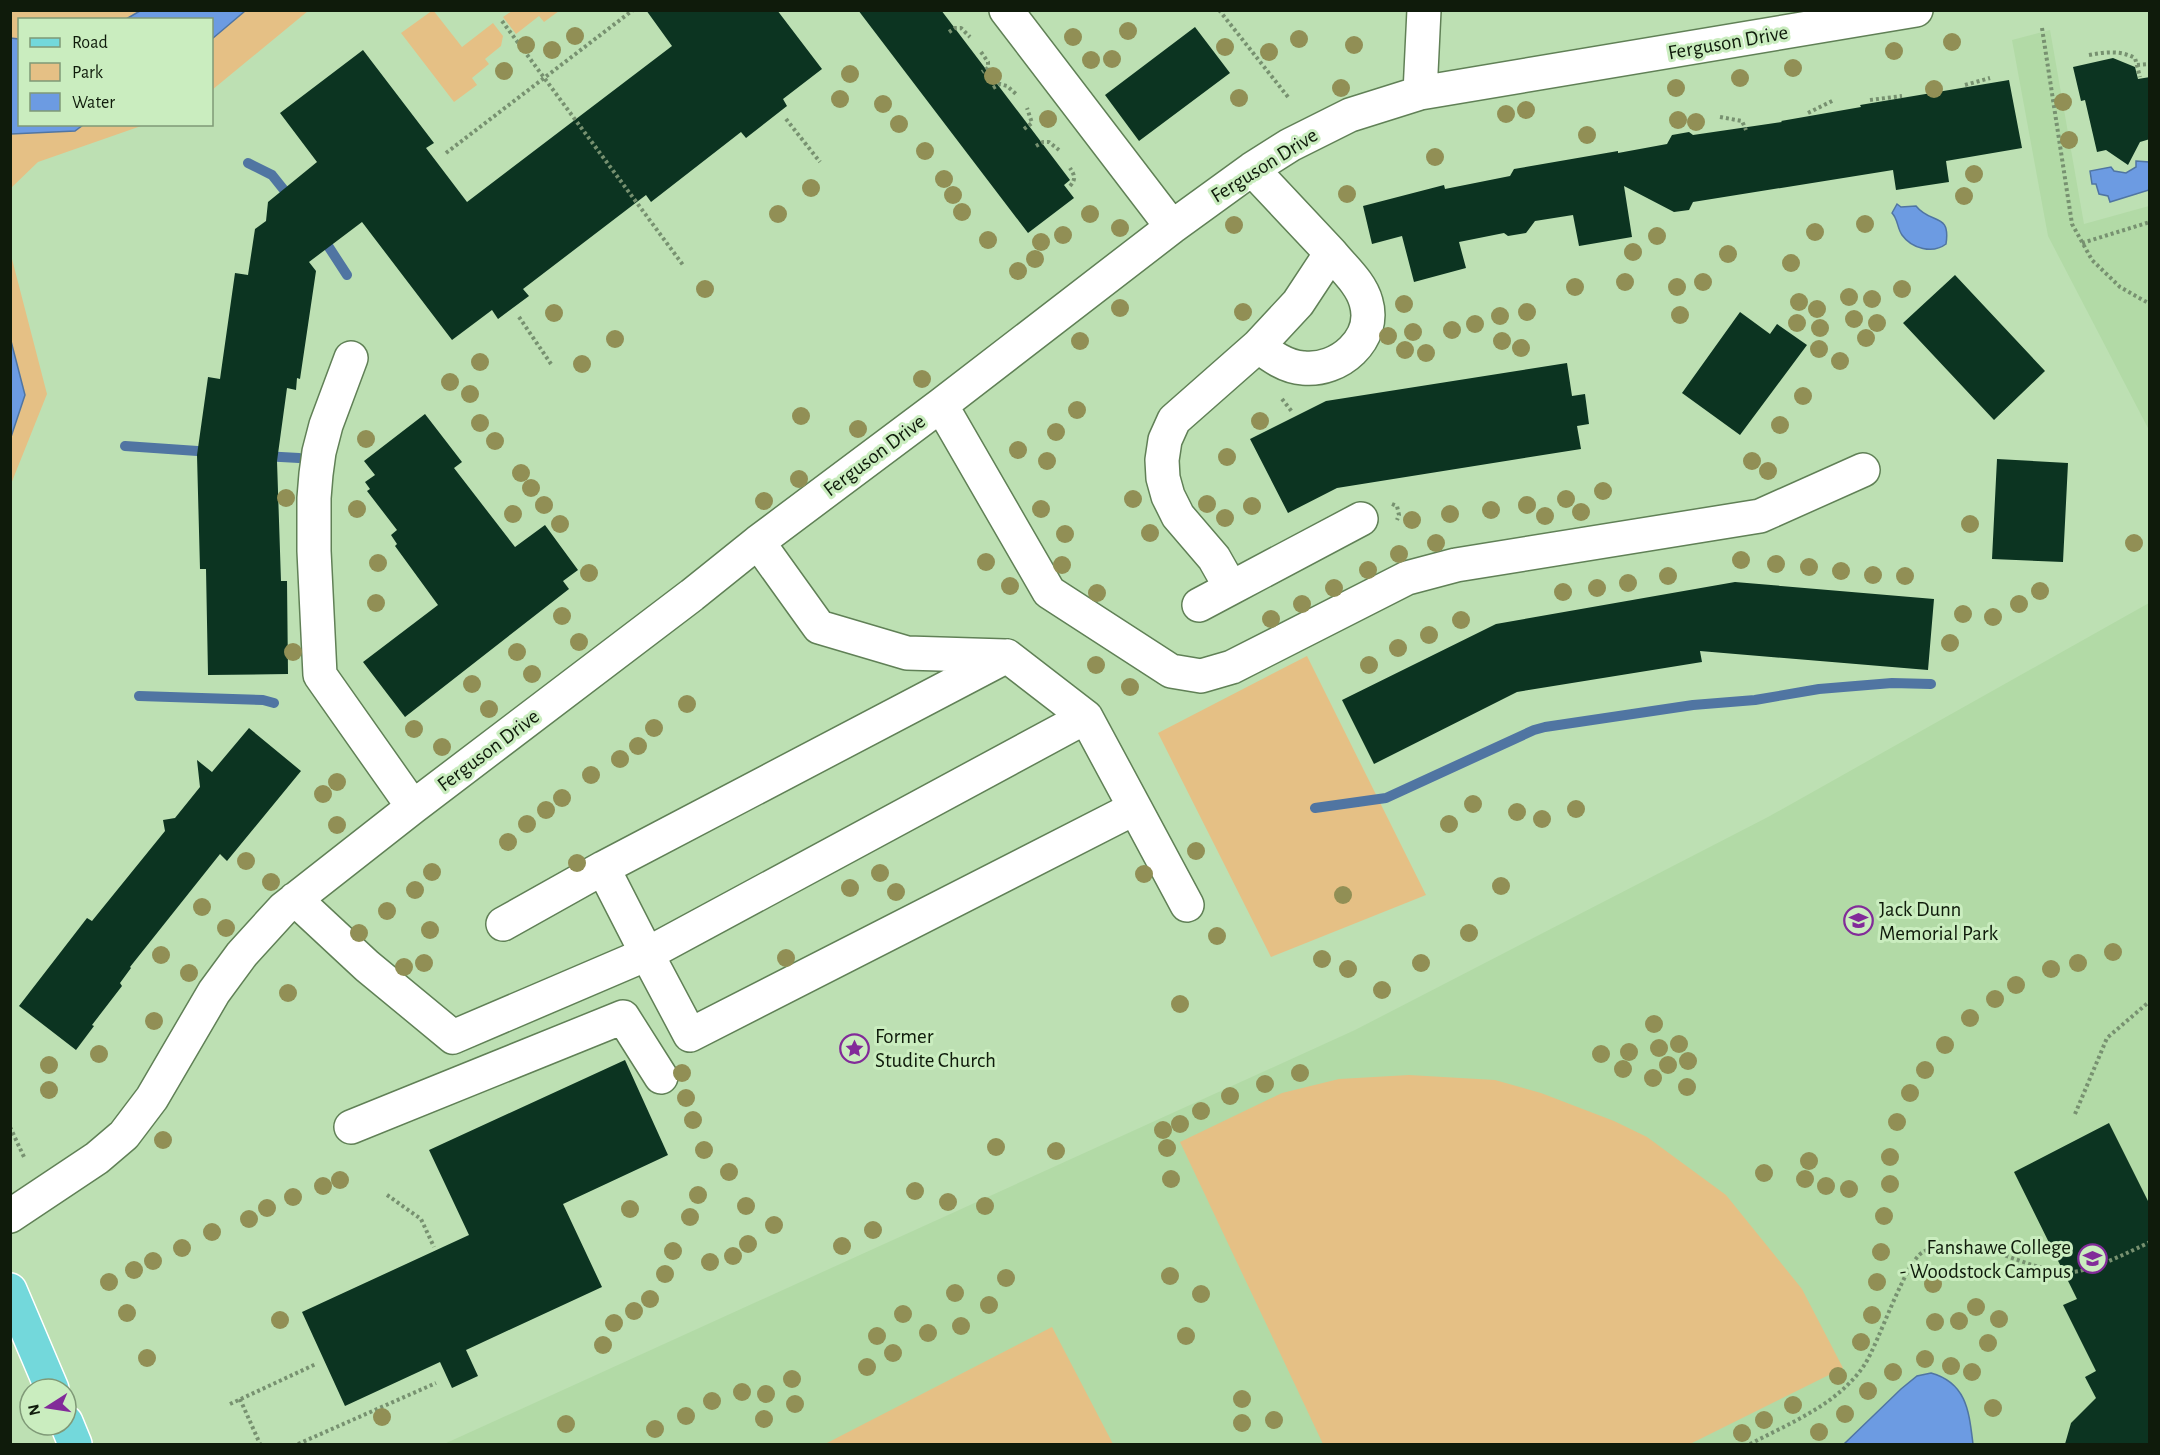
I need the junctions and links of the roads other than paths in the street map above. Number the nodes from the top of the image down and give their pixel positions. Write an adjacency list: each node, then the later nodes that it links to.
1 (1006, 10): 6 (street)
2 (1424, 10): 4 (street)
3 (1916, 10): 4 (street, Ferguson Drive)
4 (1420, 93): 5 (street, Ferguson Drive)
5 (1252, 169): 6 (street, Ferguson Drive); 7 (street)
6 (1172, 227): 10 (street, Ferguson Drive)
7 (1331, 254): 8 (street); 8 (street)
8 (1258, 346): 14 (street)
9 (351, 358): 18 (street)
10 (941, 405): 11 (street); 13 (street, Ferguson Drive)
11 (1863, 470)
12 (1361, 519): 14 (street)
13 (758, 542): 16 (street); 18 (street, Ferguson Drive)
14 (1231, 588): 15 (street)
15 (1199, 605)
16 (1007, 656): 17 (street); 20 (street)
17 (1086, 717): 19 (street); 24 (street)
18 (413, 807): 21 (street, Ferguson Drive)
19 (1135, 808): 22 (street); 24 (street)
20 (603, 868): 23 (street); 24 (street)
21 (295, 899): 24 (street); 27 (street, Ferguson Drive)
22 (1187, 905)
23 (503, 924)
24 (647, 954)
25 (661, 1077): 26 (street)
26 (351, 1127)
27 (10, 1216)
28 (10, 1290): 29 (main road)
29 (47, 1377)

